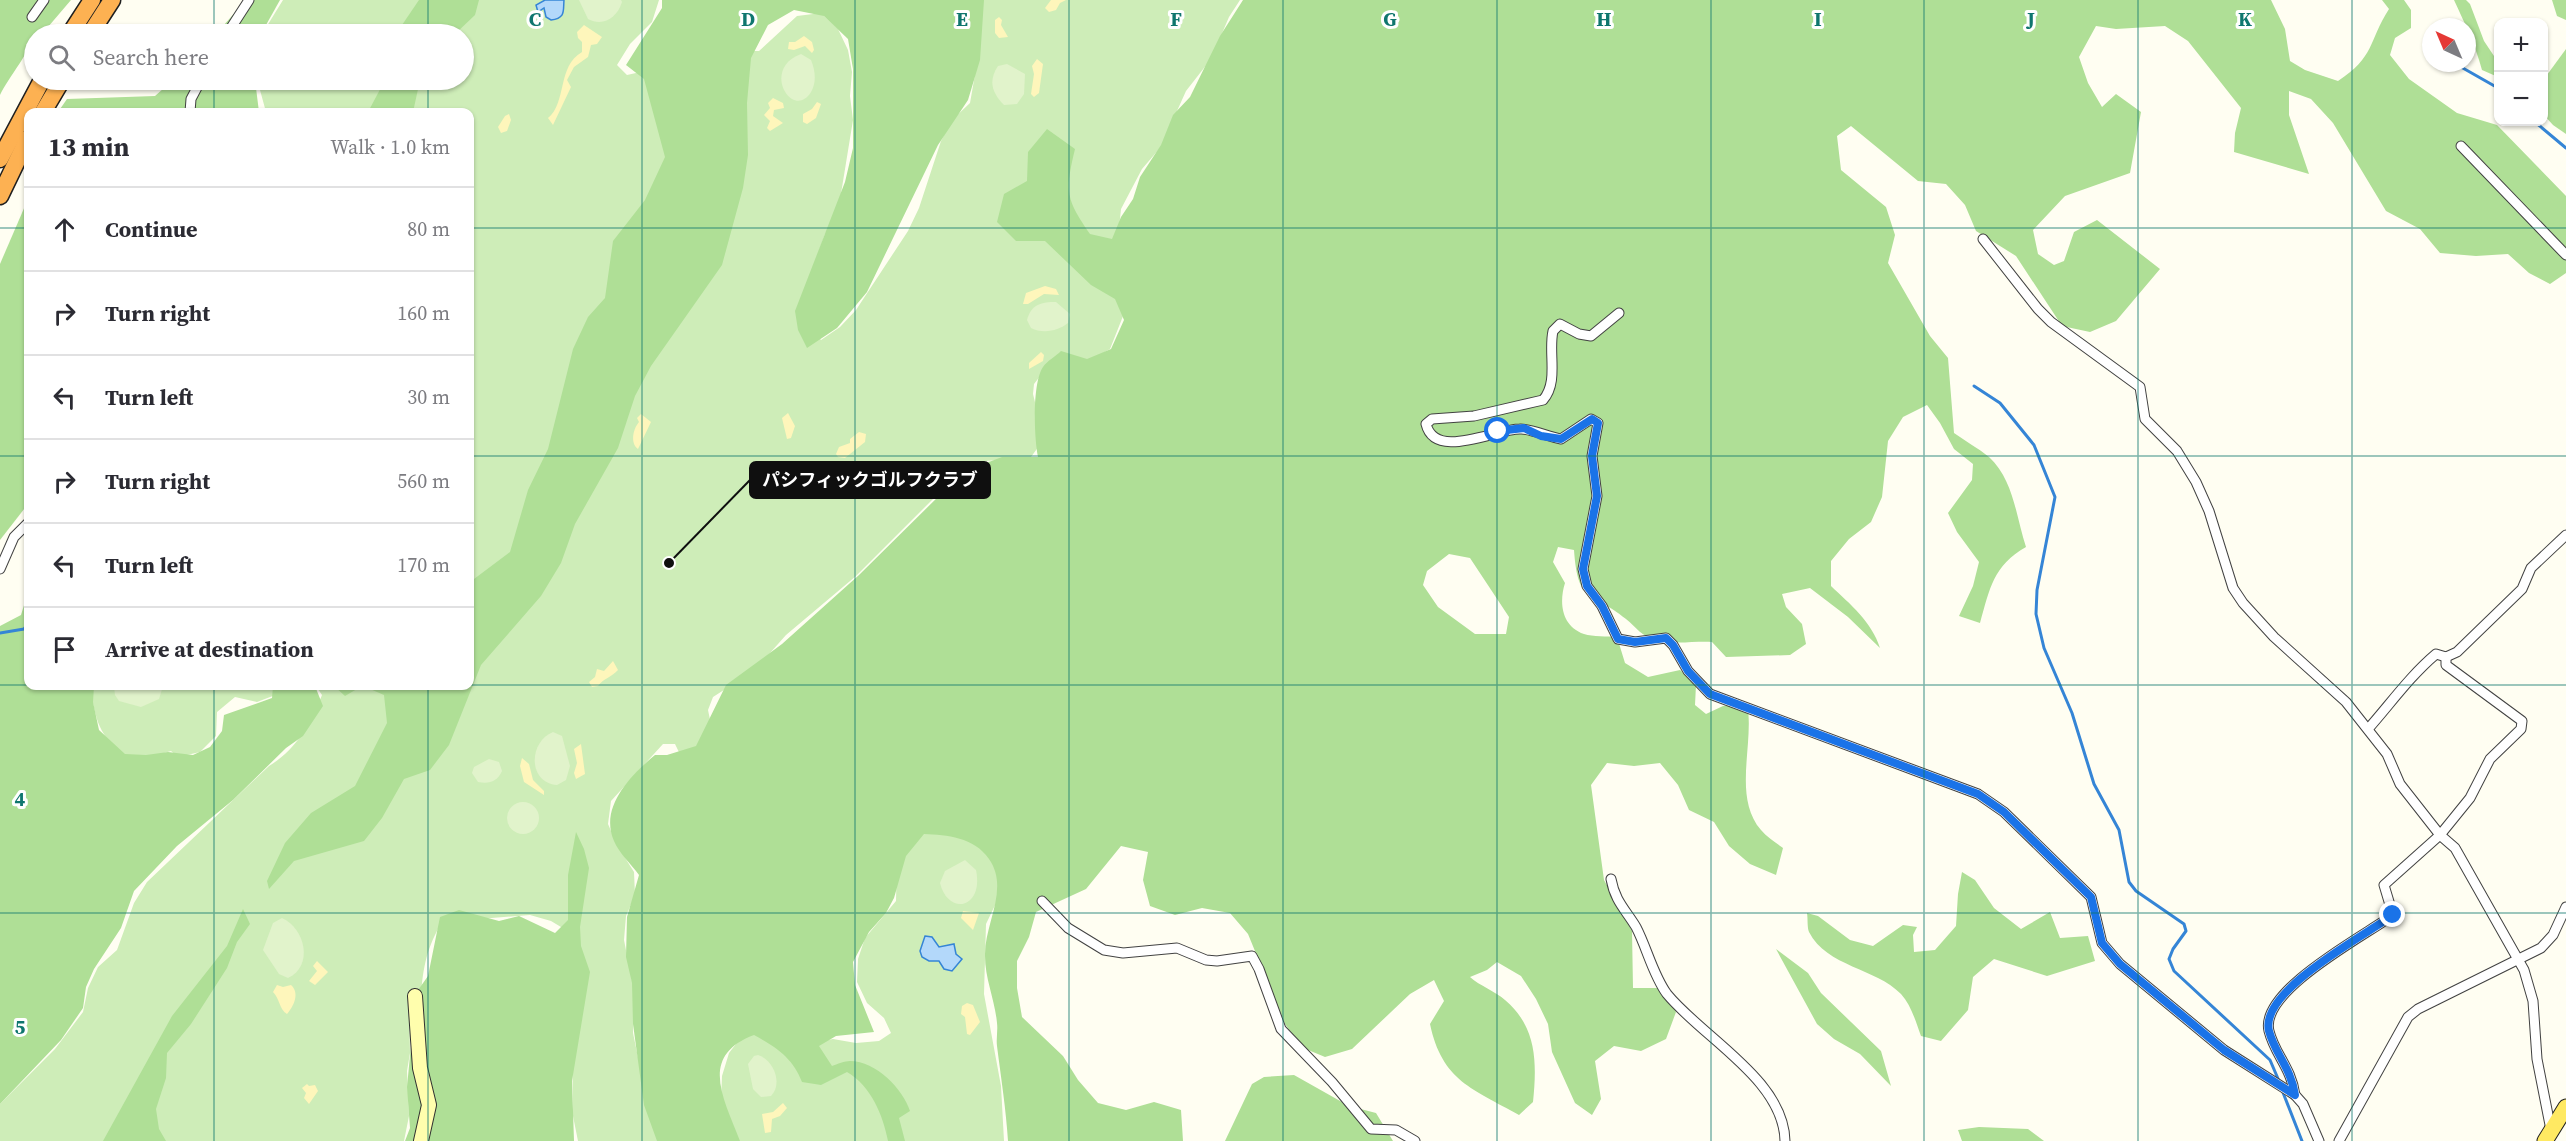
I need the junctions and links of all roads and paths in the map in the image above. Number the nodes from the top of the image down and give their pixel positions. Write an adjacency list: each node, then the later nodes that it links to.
1 (44, 0): 5 (street)
2 (92, 0): 6 (highway)
3 (112, 0): 7 (highway)
4 (249, 0): 8 (street)
5 (32, 17)
6 (76, 24)
7 (96, 24)
8 (233, 24)
9 (37, 90): 12 (highway)
10 (56, 90): 13 (highway)
11 (196, 90): 14 (street)
12 (27, 108)
13 (45, 108)
14 (190, 108)
15 (24, 114): 18 (highway)
16 (24, 146): 19 (highway)
17 (2461, 146): 21 (street)
18 (0, 159)
19 (0, 196)
20 (1983, 239): 27 (street)
21 (2566, 255)
22 (1619, 313): 34 (street)
23 (24, 527): 25 (street)
24 (2566, 535): 26 (street)
25 (0, 569)
26 (2446, 657): 27 (street); 28 (street)
27 (2368, 729): 28 (street)
28 (2440, 835): 32 (street); 34 (street)
29 (1611, 879): 39 (street)
30 (1042, 901): 38 (street)
31 (2566, 907): 32 (street)
32 (2518, 960): 36 (street); 41 (street)
33 (415, 996): 37 (street)
34 (2295, 1095): 40 (street)
35 (2566, 1107): 36 (main road)
36 (2548, 1136)
37 (421, 1141)
38 (1415, 1141)
39 (1785, 1141)
40 (2319, 1141)
41 (2339, 1141)

